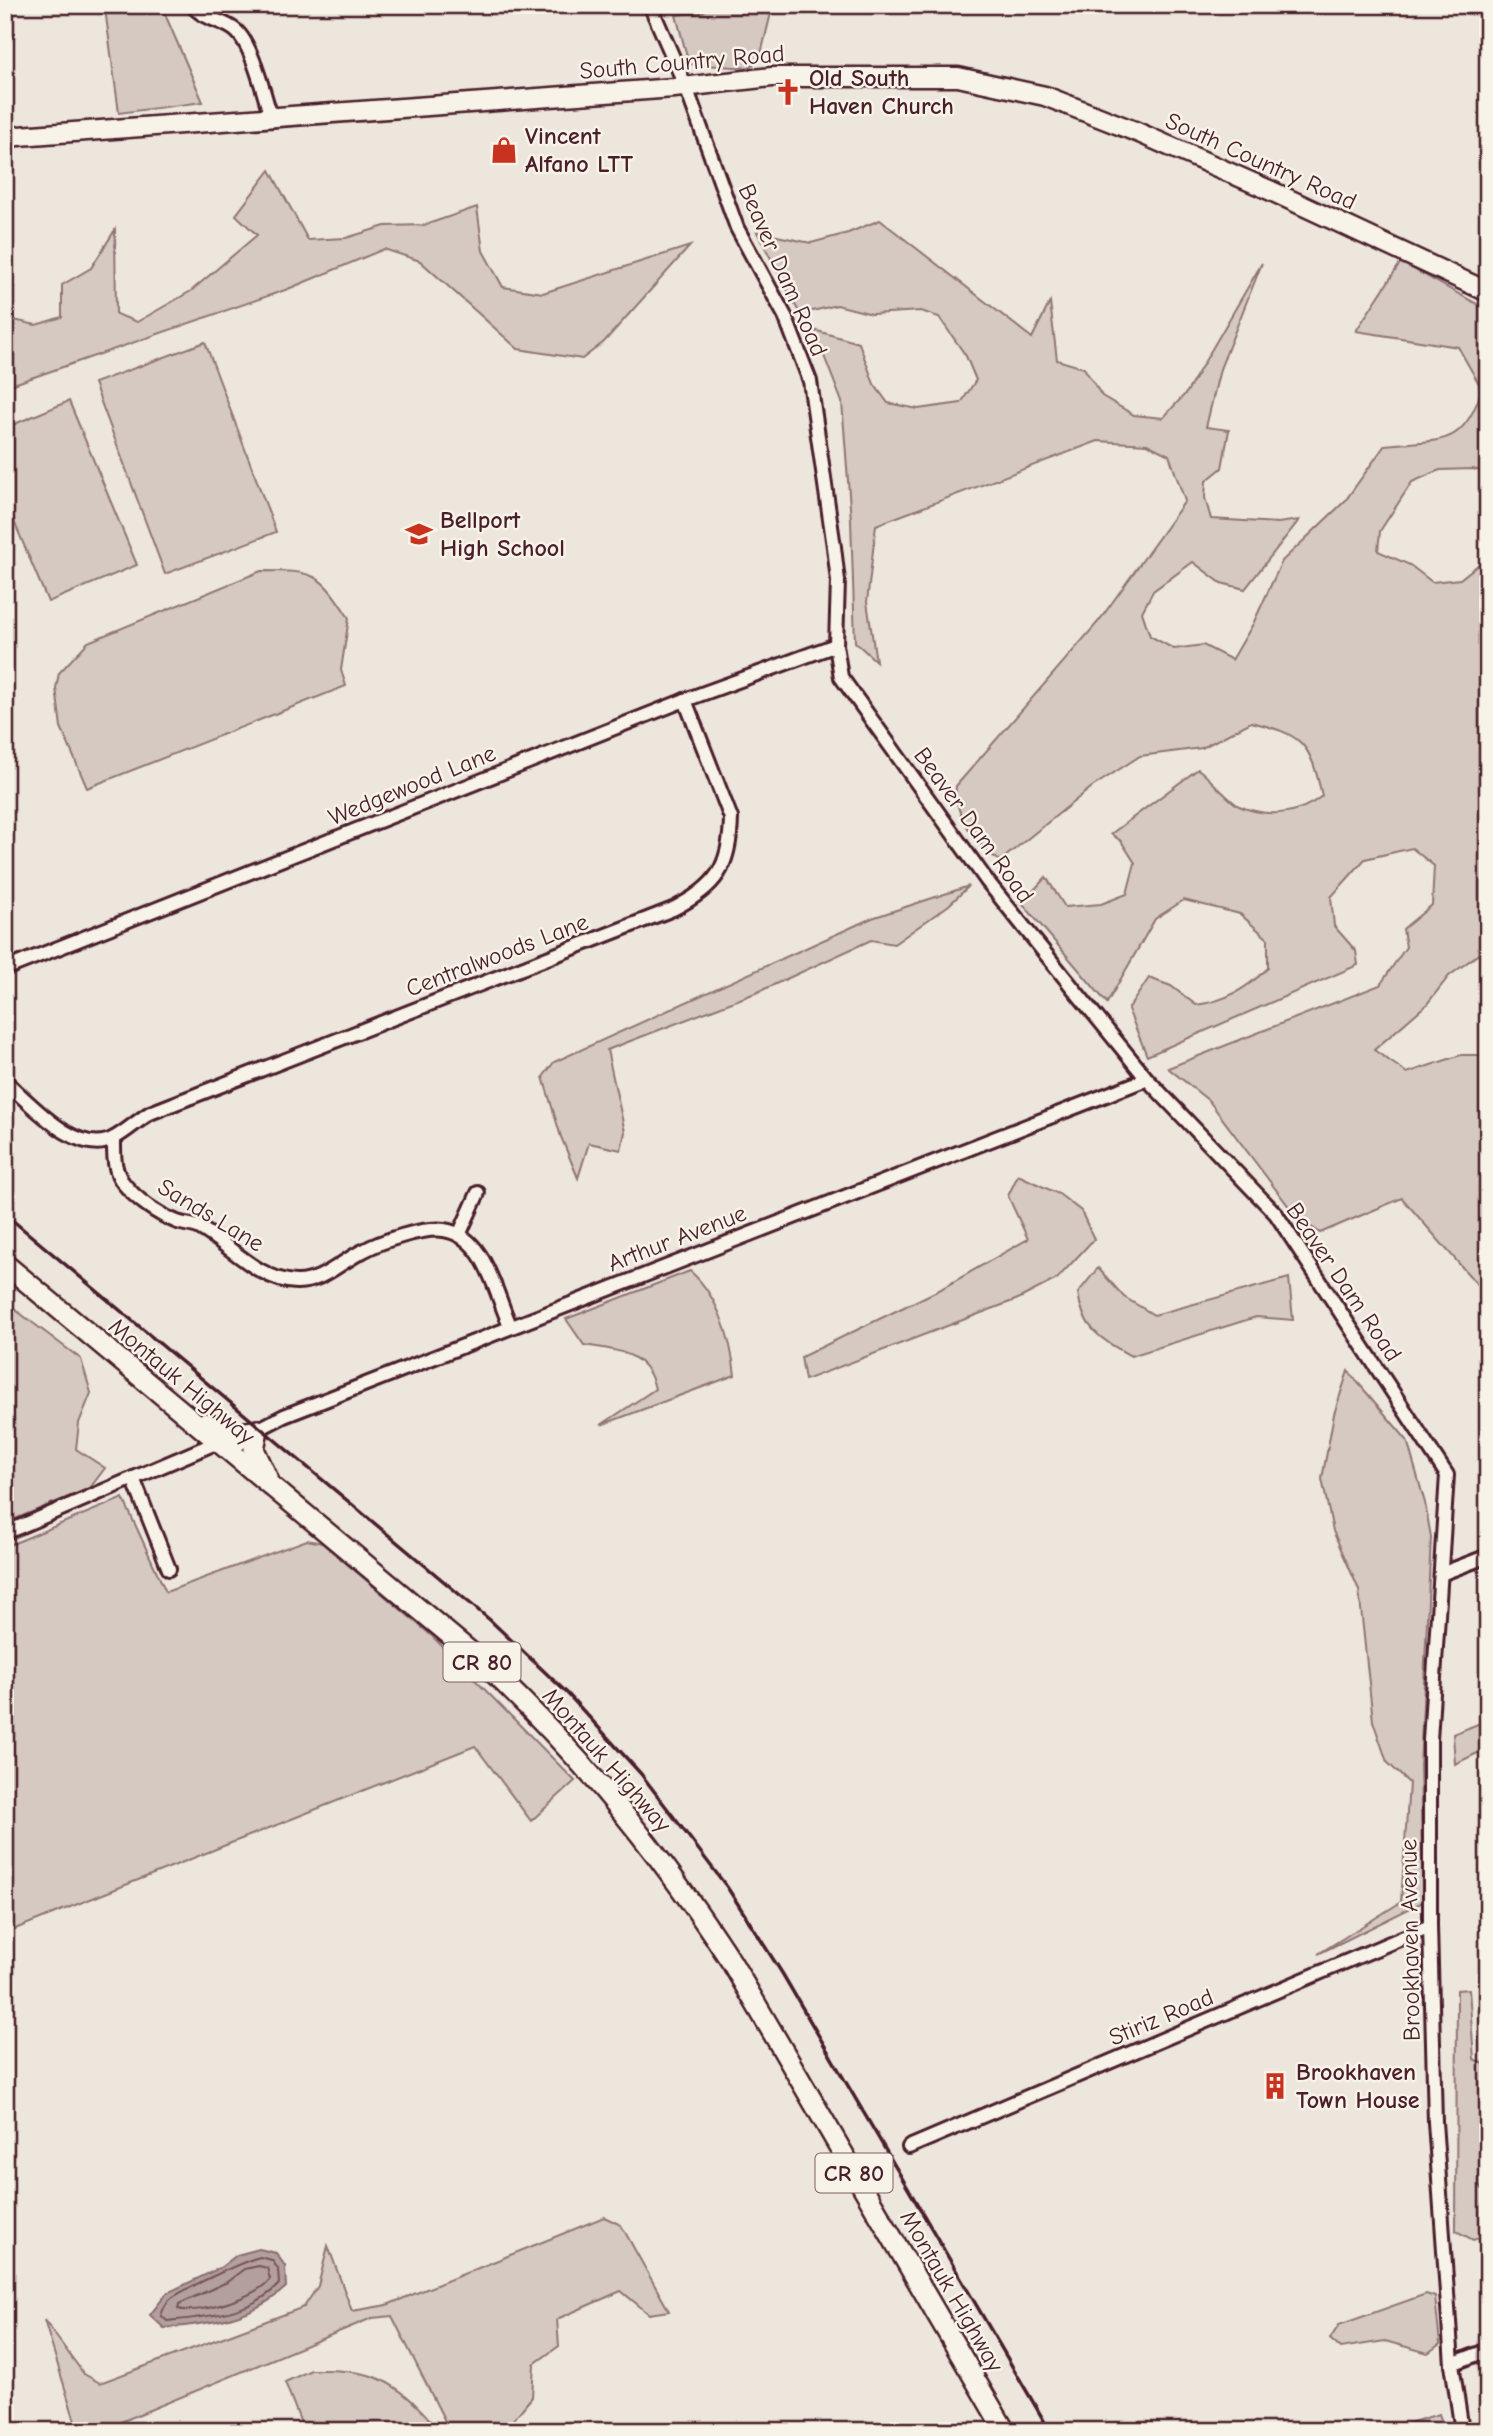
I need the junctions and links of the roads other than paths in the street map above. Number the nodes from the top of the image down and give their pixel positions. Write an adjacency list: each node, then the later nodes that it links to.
1 (192, 5): 4 (street)
2 (650, 5): 3 (street, Beaver Dam Road)
3 (686, 87): 4 (main road, South Country Road); 6 (main road, South Country Road); 7 (street, Beaver Dam Road)
4 (271, 117): 5 (main road, South Country Road)
5 (5, 138)
6 (1488, 292)
7 (836, 645): 8 (street, Wedgewood Lane); 10 (street, Beaver Dam Road)
8 (685, 700): 9 (street, Wedgewood Lane); 12 (street, Centralwoods Lane)
9 (5, 969)
10 (1147, 1079): 16 (street, Arthur Avenue); 25 (street, Beaver Dam Road)
11 (5, 1081): 12 (street)
12 (114, 1139): 14 (street, Sands Lane)
13 (478, 1193): 14 (street)
14 (459, 1235): 16 (street)
15 (5, 1264): 17 (main road, Montauk Highway / CR 80)
16 (510, 1325): 18 (street, Arthur Avenue)
17 (181, 1412): 18 (main road); 19 (main road, Montauk Highway / CR 80)
18 (258, 1430): 19 (street, Arthur Avenue); 21 (main road)
19 (224, 1447): 20 (street, Arthur Avenue); 21 (main road, Montauk Highway / CR 80)
20 (133, 1478): 22 (street, Arthur Avenue); 24 (street)
21 (273, 1488): 30 (main road, Montauk Highway / CR 80)
22 (5, 1533)
23 (1488, 1556): 25 (street)
24 (169, 1569)
25 (1441, 1574): 26 (street, Brookhaven Avenue)
26 (1430, 1926): 27 (street, Stiriz Road); 29 (street, Brookhaven Avenue)
27 (909, 2147)
28 (1488, 2350): 29 (street)
29 (1452, 2364): 31 (street, Brookhaven Avenue)
30 (1005, 2431)
31 (1462, 2431)

